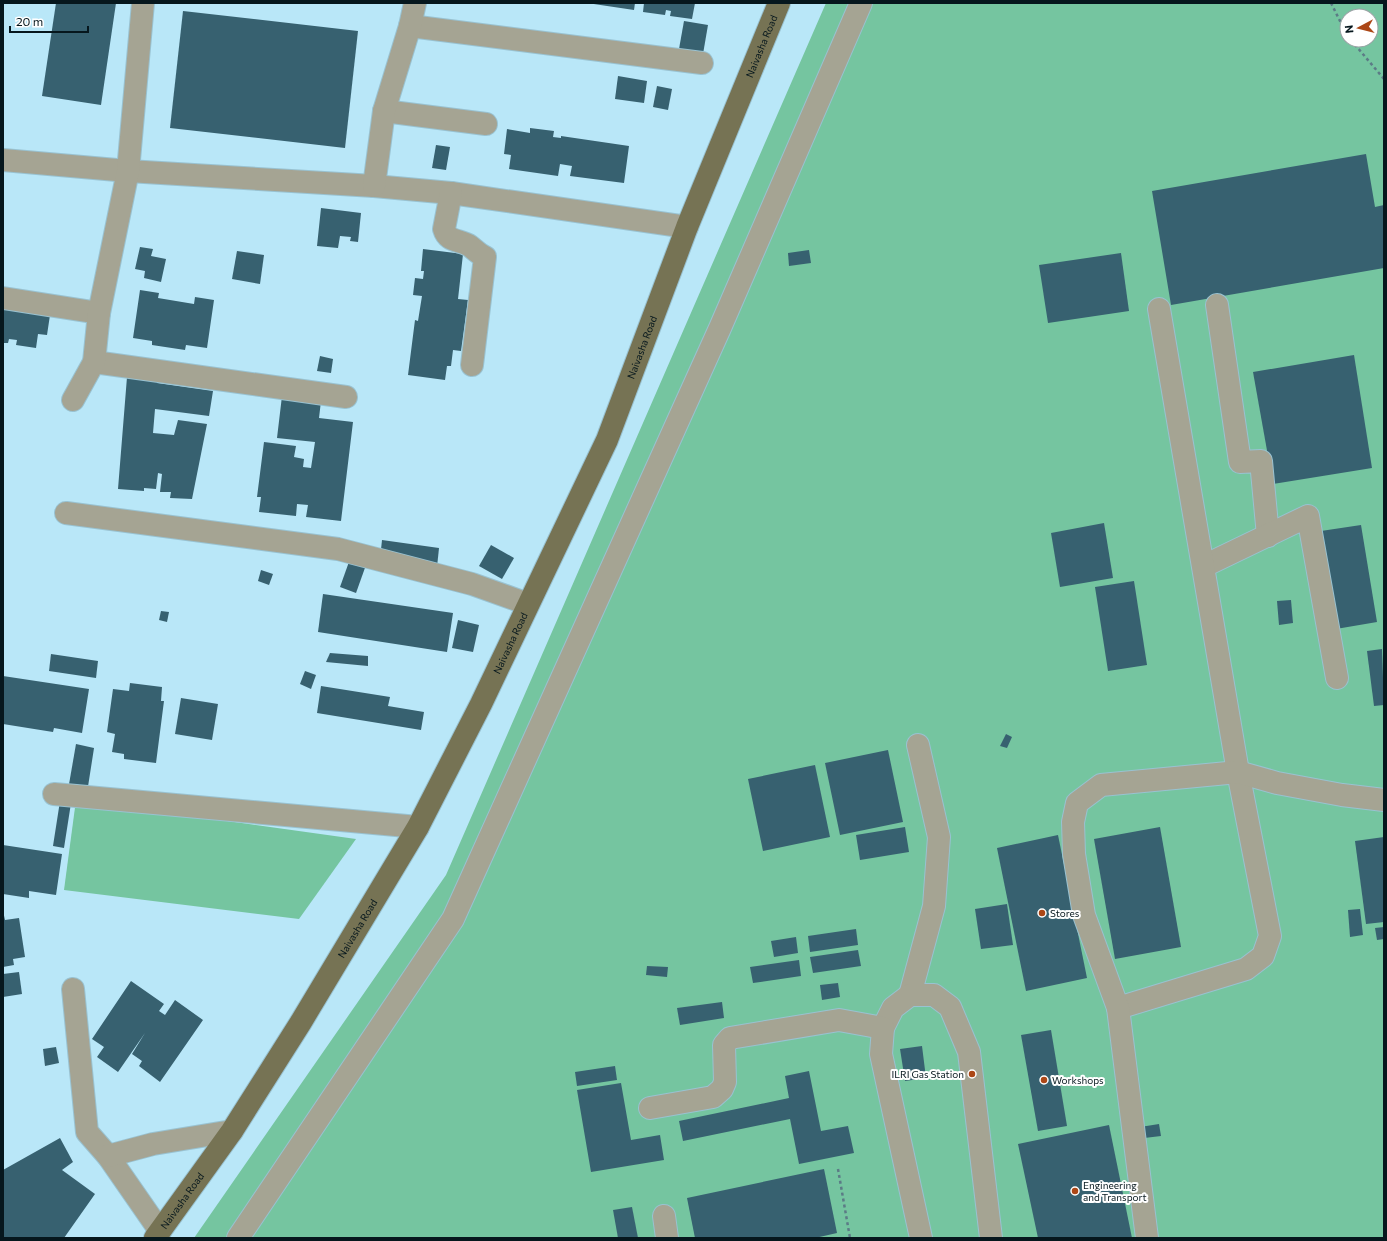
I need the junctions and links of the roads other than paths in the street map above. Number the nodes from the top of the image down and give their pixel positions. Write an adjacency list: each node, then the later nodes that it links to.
1 (143, 3): 10 (street)
2 (414, 3): 5 (street)
3 (779, 3): 13 (main road, Naivasha Road)
4 (862, 3): 41 (street)
5 (410, 26): 6 (street); 7 (street)
6 (702, 63)
7 (384, 111): 8 (street); 11 (street)
8 (486, 124)
9 (3, 160): 10 (street)
10 (128, 171): 11 (street); 17 (street)
11 (374, 186): 12 (street)
12 (451, 193): 13 (street); 19 (street)
13 (687, 226): 25 (main road, Naivasha Road)
14 (3, 298): 17 (street)
15 (1217, 305): 23 (street)
16 (1159, 309): 24 (street)
17 (99, 313): 18 (street)
18 (94, 362): 20 (street); 21 (street)
19 (472, 366)
20 (346, 398)
21 (73, 400)
22 (66, 513): 25 (street)
23 (1268, 536): 24 (street); 26 (street)
24 (1204, 566): 28 (street)
25 (528, 604): 31 (main road, Naivasha Road)
26 (1337, 678)
27 (918, 745): 33 (street)
28 (1238, 772): 30 (street); 34 (street); 34 (street)
29 (54, 794): 31 (street)
30 (1384, 800)
31 (418, 827): 37 (main road, Naivasha Road)
32 (73, 989): 38 (street)
33 (910, 995): 35 (street); 44 (street)
34 (1118, 1008): 45 (street)
35 (883, 1028): 36 (street); 43 (street)
36 (650, 1108)
37 (232, 1131): 38 (street); 40 (main road, Naivasha Road)
38 (108, 1156): 40 (street)
39 (664, 1216): 42 (street)
40 (158, 1234)
41 (238, 1238)
42 (667, 1238)
43 (920, 1238)
44 (991, 1238)
45 (1147, 1238)

